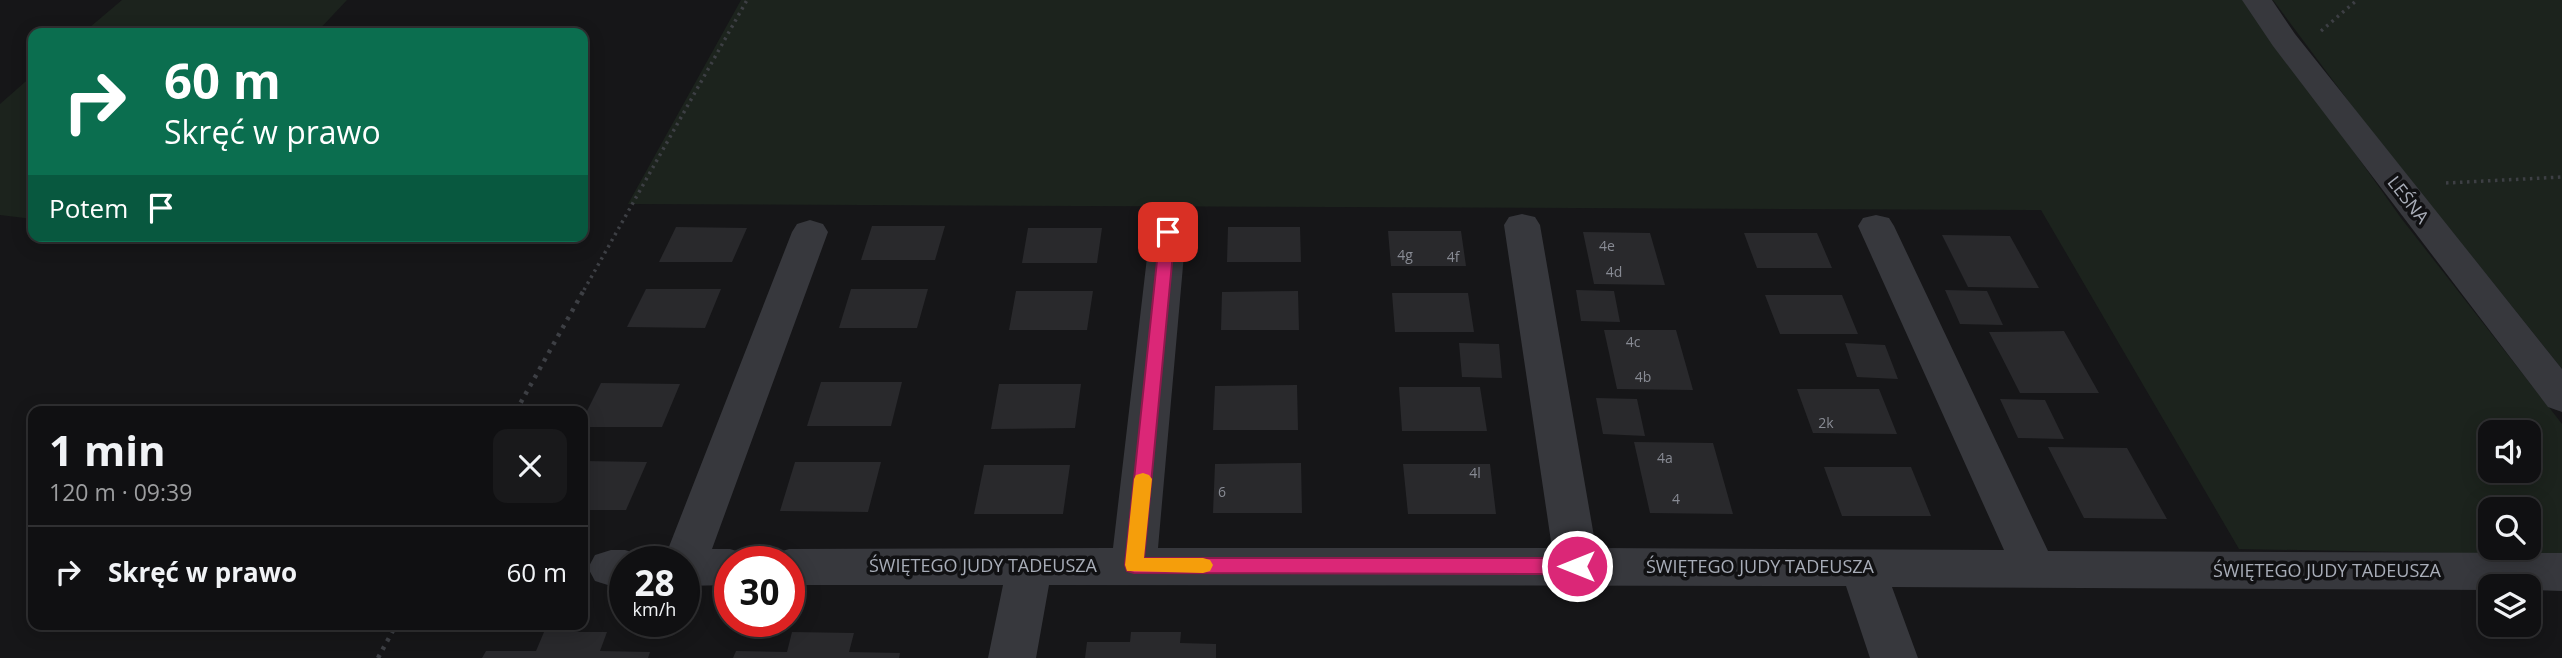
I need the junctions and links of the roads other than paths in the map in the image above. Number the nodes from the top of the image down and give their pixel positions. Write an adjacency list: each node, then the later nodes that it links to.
1 (2257, 0): 6 (street, LEŚNA)
2 (1522, 225): 10 (street)
3 (1876, 226): 13 (street)
4 (810, 232): 7 (street)
5 (1168, 232): 8 (street)
6 (2562, 397)
7 (692, 546)
8 (1134, 565): 9 (street, ŚWIĘTEGO JUDY TADEUSZA); 10 (street, ŚWIĘTEGO JUDY TADEUSZA)
9 (1030, 566): 11 (street, ŚWIĘTEGO JUDY TADEUSZA); 15 (street)
10 (1577, 566): 12 (street, ŚWIĘTEGO JUDY TADEUSZA)
11 (805, 567)
12 (1862, 568): 13 (street, ŚWIĘTEGO JUDY TADEUSZA); 16 (street)
13 (2034, 568): 14 (street, ŚWIĘTEGO JUDY TADEUSZA)
14 (2562, 572)
15 (1012, 658)
16 (1894, 658)

